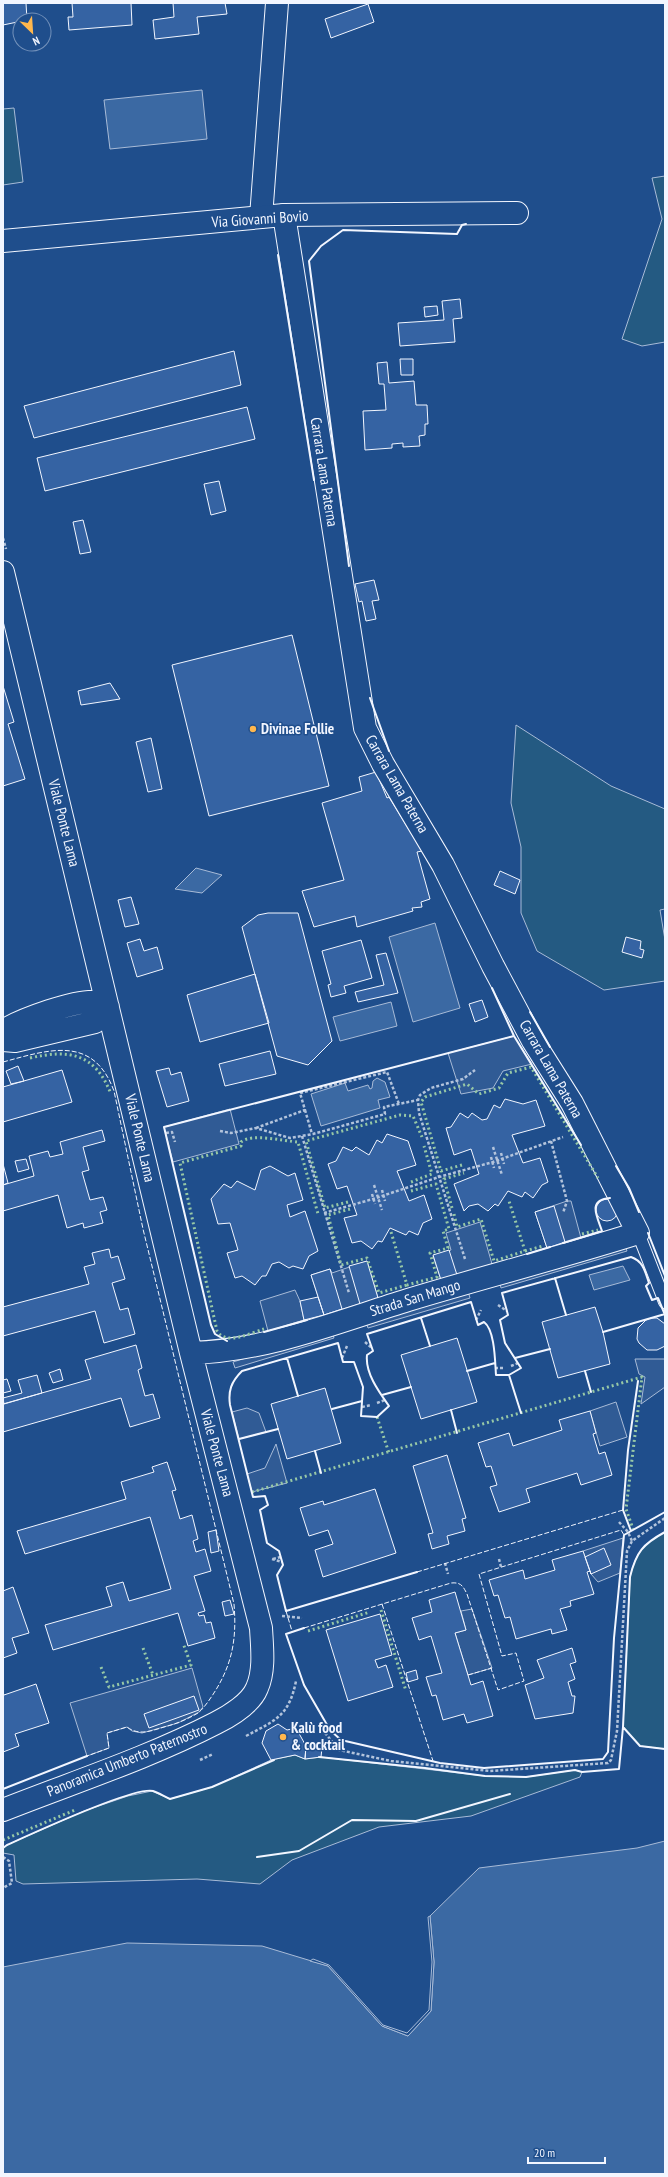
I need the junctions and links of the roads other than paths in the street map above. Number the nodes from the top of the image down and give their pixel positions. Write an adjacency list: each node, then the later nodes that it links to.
1 (277, 3): 4 (street)
2 (517, 213): 3 (street, Via Giovanni Bovio)
3 (284, 215): 4 (street, Via Giovanni Bovio); 10 (street, Carrara Lama Paterna)
4 (261, 217): 5 (street, Via Giovanni Bovio)
5 (3, 241)
6 (3, 572): 7 (street, Viale Ponte Lama)
7 (108, 1007): 8 (street); 9 (street); 12 (street, Viale Ponte Lama)
8 (3, 1032)
9 (3, 1040)
10 (638, 1233): 11 (lane, Carrara Lama Paterna); 12 (street, Strada San Mango)
11 (665, 1302)
12 (191, 1353): 13 (street, Viale Ponte Lama)
13 (247, 1702): 14 (street, Panoramica Umberto Paternostro)
14 (3, 1810)

